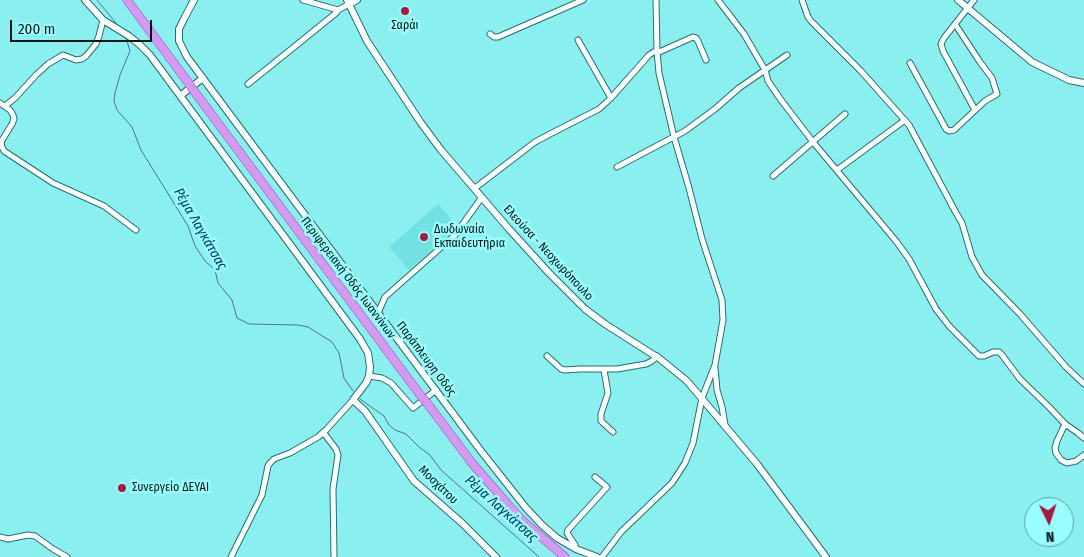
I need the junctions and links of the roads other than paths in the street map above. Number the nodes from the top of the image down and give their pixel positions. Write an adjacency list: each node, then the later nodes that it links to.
1 (85, 0): 15 (street)
2 (127, 0): 64 (highway, Περιφερειακή Οδός Ιωαννίνων, bridge)
3 (194, 0): 24 (street, Παράπλευρη Οδός)
4 (303, 0): 14 (street)
5 (357, 0): 12 (street)
6 (583, 0): 17 (street)
7 (656, 0): 19 (street)
8 (718, 0): 23 (street)
9 (802, 0): 32 (street)
10 (958, 0): 13 (street)
11 (974, 0): 13 (street)
12 (348, 2): 14 (street); 38 (street, Ελεούσα - Νεοχωρόπουλο)
13 (967, 8): 16 (street); 25 (street)
14 (338, 10): 26 (street)
15 (103, 20): 27 (street); 29 (street)
16 (955, 24): 30 (street); 30 (street)
17 (490, 34)
18 (578, 40): 28 (street)
19 (657, 51): 21 (street); 28 (street); 33 (street)
20 (787, 55): 23 (street)
21 (706, 60)
22 (910, 63): 30 (street)
23 (765, 70): 33 (street); 34 (street)
24 (203, 78): 27 (street); 41 (street, Παράπλευρη Οδός)
25 (1084, 83)
26 (248, 84)
27 (180, 96): 46 (street)
28 (611, 98): 38 (street)
29 (2, 105): 40 (street)
30 (975, 110)
31 (845, 114): 34 (street)
32 (905, 120): 36 (street); 47 (street)
33 (674, 137): 35 (street); 44 (street)
34 (813, 142): 36 (street); 37 (street)
35 (617, 167)
36 (836, 170): 51 (street)
37 (773, 176)
38 (475, 188): 39 (street, Ελεούσα - Νεοχωρόπουλο)
39 (482, 197): 41 (street); 43 (street, Ελεούσα - Νεοχωρόπουλο)
40 (136, 230)
41 (378, 313): 48 (street, Παράπλευρη Οδός)
42 (547, 356): 45 (street)
43 (657, 356): 45 (street); 49 (street, Ελεούσα - Νεοχωρόπουλο)
44 (715, 365): 49 (street); 52 (street)
45 (604, 370): 54 (street)
46 (369, 376): 48 (street); 50 (street)
47 (1084, 384)
48 (436, 390): 59 (street, Παράπλευρη Οδός)
49 (702, 398): 52 (street, Ελεούσα - Νεοχωρόπουλο); 66 (street)
50 (353, 400): 53 (street); 63 (street, Μοσχάτου)
51 (1065, 424): 55 (street); 56 (street)
52 (725, 425): 67 (street, Ελεούσα - Νεοχωρόπουλο)
53 (323, 432): 61 (street); 62 (street)
54 (613, 432)
55 (1084, 438)
56 (1084, 455)
57 (595, 477): 59 (street)
58 (0, 538): 60 (street)
59 (576, 549): 65 (street, Παράπλευρη Οδός)
60 (68, 557)
61 (230, 557)
62 (334, 557)
63 (496, 557)
64 (565, 557)
65 (597, 557)
66 (602, 557)
67 (826, 557)

